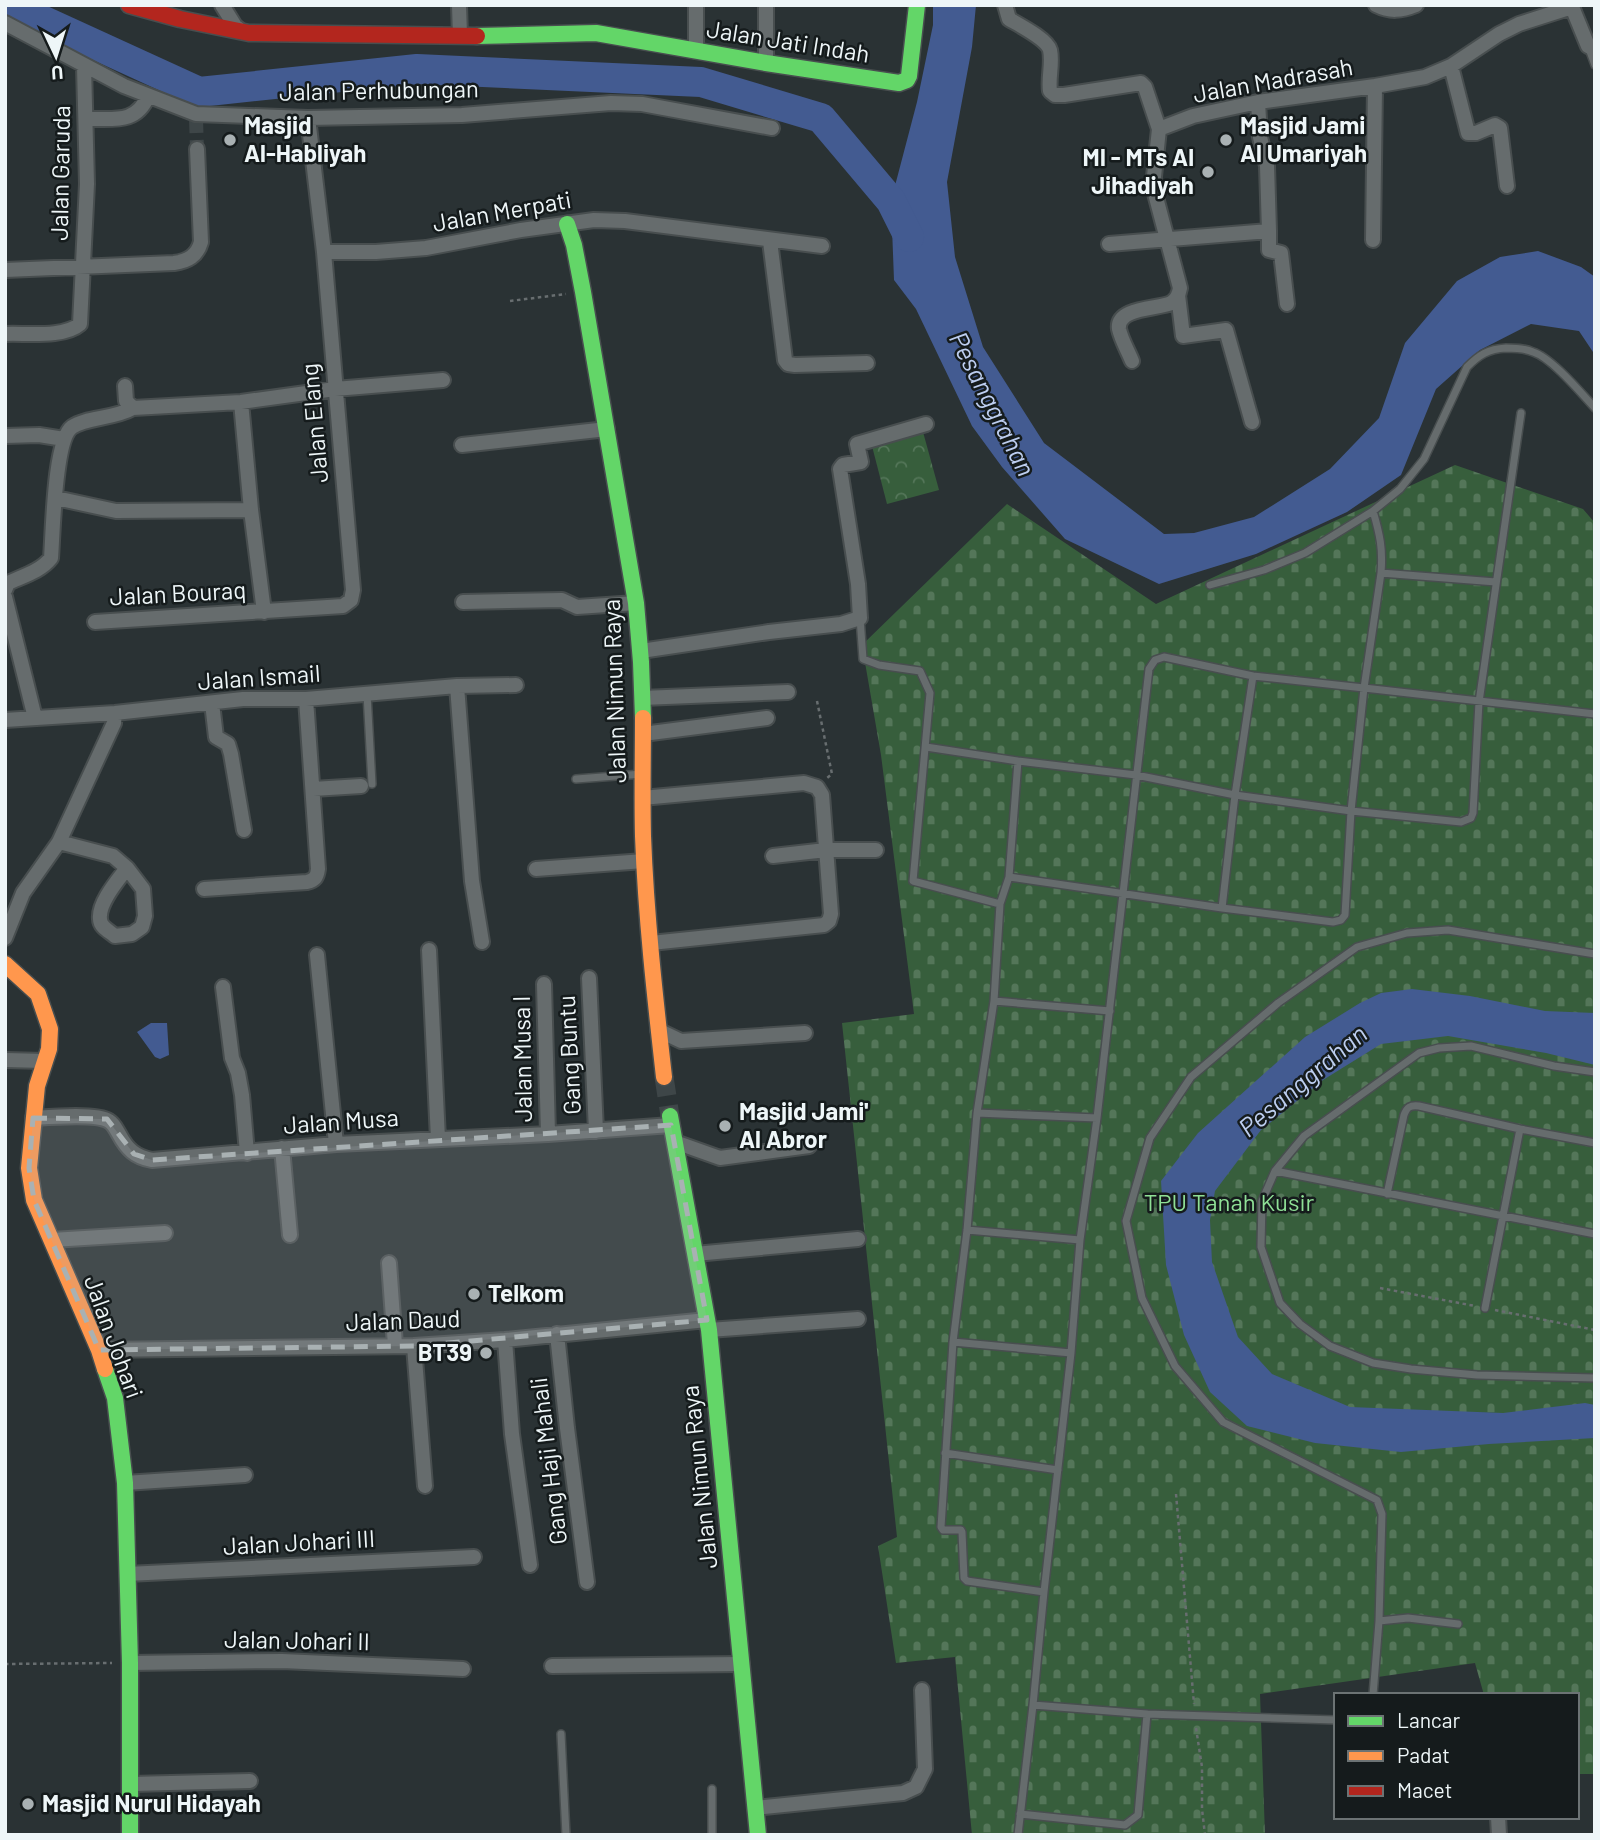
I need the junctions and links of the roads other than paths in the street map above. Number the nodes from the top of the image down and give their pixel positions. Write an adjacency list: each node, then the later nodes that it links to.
1 (129, 5): 12 (street, Jalan Jati Indah)
2 (222, 5): 12 (street)
3 (460, 5): 13 (street)
4 (696, 5): 15 (street)
5 (766, 5): 16 (street)
6 (917, 5): 16 (street, Jalan Jati Indah)
7 (1005, 5): 26 (street)
8 (1376, 5): 9 (street)
9 (1416, 5)
10 (1572, 6): 14 (street); 19 (street, Jalan Madrasah)
11 (5, 23): 18 (street, Jalan Perhubungan)
12 (241, 31): 13 (street, Jalan Jati Indah)
13 (460, 36): 15 (street, Jalan Jati Indah)
14 (1591, 47): 17 (lane)
15 (696, 51): 16 (street, Jalan Jati Indah)
16 (766, 63)
17 (1595, 65)
18 (84, 66): 21 (street, Jalan Perhubungan); 24 (street, Jalan Garuda)
19 (1451, 66): 20 (street, Jalan Madrasah); 28 (street)
20 (1375, 86): 22 (street, Jalan Madrasah); 32 (street)
21 (148, 96): 23 (street, Jalan Perhubungan); 24 (street)
22 (1258, 102): 26 (street, Jalan Madrasah); 30 (street)
23 (309, 118): 25 (street, Jalan Perhubungan); 36 (street)
24 (86, 119): 37 (street, Jalan Garuda)
25 (772, 128)
26 (1159, 129): 31 (street)
27 (197, 149): 37 (street, Jalan Garuda)
28 (1507, 186)
29 (566, 224): 33 (street, Jalan Merpati); 36 (street, Jalan Merpati); 53 (street, Jalan Nimun Raya)
30 (1269, 231): 31 (street); 40 (street)
31 (1166, 239): 34 (street); 39 (street)
32 (1373, 240)
33 (770, 241): 35 (street, Jalan Merpati); 43 (street)
34 (1109, 244)
35 (822, 246)
36 (324, 252): 46 (street, Jalan Elang)
37 (82, 268): 38 (street); 41 (street)
38 (5, 270)
39 (1178, 295): 42 (street); 51 (street)
40 (1287, 304)
41 (5, 334)
42 (1132, 360)
43 (867, 363)
44 (443, 380): 46 (street)
45 (125, 386): 48 (street)
46 (335, 389): 47 (street); 64 (street, Jalan Elang)
47 (241, 401): 48 (street); 58 (street, Jalan Bouraq)
48 (133, 408): 55 (street)
49 (1595, 408): 59 (lane)
50 (1521, 413): 61 (lane)
51 (1252, 422)
52 (926, 425): 69 (street)
53 (607, 429): 56 (street); 67 (street, Jalan Nimun Raya)
54 (5, 436): 55 (street)
55 (64, 439): 57 (street)
56 (462, 445)
57 (56, 498): 58 (street); 63 (street)
58 (251, 510): 68 (street, Jalan Bouraq)
59 (1373, 512): 60 (lane); 62 (lane)
60 (1381, 573): 61 (lane); 75 (lane)
61 (1496, 582): 80 (lane)
62 (1210, 585)
63 (5, 590)
64 (353, 590): 68 (street, Jalan Bouraq)
65 (5, 597): 84 (street)
66 (463, 602): 67 (street)
67 (636, 603): 71 (street, Jalan Nimun Raya)
68 (264, 612): 70 (street, Jalan Bouraq)
69 (860, 618): 71 (street); 88 (lane)
70 (95, 622)
71 (641, 651): 78 (street, Jalan Nimun Raya)
72 (1253, 677): 75 (lane); 91 (lane); 95 (lane)
73 (516, 685): 74 (street, Jalan Ismail)
74 (457, 686): 77 (street, Jalan Ismail); 112 (street)
75 (1364, 688): 80 (lane); 97 (lane)
76 (788, 692): 78 (street)
77 (367, 693): 79 (street, Jalan Ismail); 93 (lane)
78 (642, 698): 87 (street, Jalan Nimun Raya)
79 (306, 699): 81 (street, Jalan Ismail); 94 (street)
80 (1479, 702): 83 (lane); 97 (lane)
81 (212, 703): 82 (street, Jalan Ismail); 98 (street)
82 (115, 713): 84 (street, Jalan Ismail); 99 (street)
83 (1595, 714)
84 (35, 718): 86 (street, Jalan Ismail)
85 (767, 718): 87 (street)
86 (5, 720)
87 (643, 734): 90 (street, Jalan Nimun Raya)
88 (926, 747): 89 (lane); 109 (lane)
89 (1018, 761): 91 (lane); 106 (lane)
90 (642, 774): 92 (lane); 96 (street, Jalan Nimun Raya)
91 (1136, 775): 95 (lane); 108 (lane)
92 (576, 779)
93 (367, 785): 94 (street)
94 (313, 789): 107 (street)
95 (1235, 794): 97 (lane); 110 (lane)
96 (642, 798): 100 (street); 103 (street, Jalan Nimun Raya)
97 (1352, 811): 110 (lane)
98 (244, 830)
99 (59, 842): 104 (street); 111 (street)
100 (826, 850): 101 (street); 102 (street); 113 (street)
101 (876, 850)
102 (773, 856)
103 (644, 861): 105 (street); 113 (street, Jalan Nimun Raya)
104 (127, 868): 104 (street)
105 (536, 869)
106 (1009, 877): 108 (lane); 109 (lane)
107 (204, 889)
108 (1123, 894): 110 (lane); 122 (lane)
109 (1000, 904): 121 (lane)
110 (1222, 908)
111 (5, 938)
112 (482, 942)
113 (651, 943): 123 (street, Jalan Nimun Raya)
114 (429, 950): 136 (street)
115 (1595, 954): 176 (lane)
116 (317, 955): 139 (street)
117 (8, 972): 126 (street, Jalan Johari)
118 (589, 978): 134 (street, Gang Buntu)
119 (544, 984): 135 (street, Jalan Musa I)
120 (223, 987): 142 (street)
121 (994, 1001): 122 (lane); 129 (lane)
122 (1110, 1011): 131 (lane)
123 (658, 1030): 124 (street); 128 (street, Jalan Nimun Raya)
124 (804, 1033)
125 (5, 1060): 126 (street)
126 (45, 1061): 130 (street, Jalan Johari)
127 (1595, 1072): 143 (lane)
128 (664, 1077)
129 (977, 1113): 131 (lane); 146 (lane)
130 (33, 1118): 142 (street, Jalan Musa); 151 (street, Jalan Johari)
131 (1097, 1118): 152 (lane)
132 (671, 1121): 134 (street, Jalan Musa); 137 (street, Jalan Nimun Raya)
133 (1520, 1129): 138 (lane); 144 (lane); 145 (lane)
134 (596, 1131): 135 (street, Jalan Musa)
135 (548, 1134): 136 (street, Jalan Musa)
136 (438, 1139): 139 (street, Jalan Musa)
137 (675, 1142): 140 (street); 153 (street, Jalan Nimun Raya)
138 (1595, 1143)
139 (337, 1144): 141 (street, Jalan Musa)
140 (809, 1146)
141 (282, 1149): 142 (street, Jalan Musa); 149 (street)
142 (247, 1153)
143 (1275, 1171): 144 (lane); 165 (lane)
144 (1387, 1194): 145 (lane)
145 (1503, 1217): 148 (lane); 155 (lane)
146 (967, 1230): 152 (lane); 160 (lane)
147 (165, 1233): 151 (street)
148 (1595, 1234)
149 (290, 1235)
150 (858, 1238): 153 (street)
151 (52, 1240): 163 (street, Jalan Johari)
152 (1080, 1240): 164 (lane)
153 (695, 1254): 157 (street, Jalan Nimun Raya)
154 (389, 1263): 161 (street)
155 (1485, 1308)
156 (858, 1319): 157 (street, Jalan Daud)
157 (708, 1325): 158 (street, Jalan Daud); 179 (street, Jalan Nimun Raya)
158 (557, 1334): 159 (street, Jalan Daud); 174 (street, Gang Haji Mahali)
159 (505, 1340): 162 (street, Jalan Daud); 172 (street)
160 (953, 1342): 164 (lane); 166 (lane)
161 (395, 1345): 162 (street, Jalan Daud); 163 (street, Jalan Daud)
162 (414, 1346): 170 (street)
163 (99, 1350): 169 (street, Jalan Johari)
164 (1071, 1353): 167 (lane)
165 (1595, 1378)
166 (945, 1453): 167 (lane); 175 (lane)
167 (1058, 1470): 175 (lane)
168 (245, 1475): 169 (street)
169 (125, 1483): 173 (street, Jalan Johari)
170 (425, 1486)
171 (474, 1557): 173 (street, Jalan Johari III)
172 (530, 1565)
173 (127, 1574): 178 (street, Jalan Johari)
174 (587, 1582)
175 (1044, 1592): 184 (lane)
176 (1379, 1621): 177 (lane); 183 (lane)
177 (1458, 1624)
178 (130, 1663): 181 (street, Jalan Johari II); 189 (street, Jalan Johari)
179 (742, 1664): 180 (street); 191 (street, Jalan Nimun Raya)
180 (552, 1667)
181 (463, 1669)
182 (922, 1690): 191 (street)
183 (1373, 1693)
184 (1034, 1705): 185 (lane); 192 (lane)
185 (1147, 1714): 186 (lane); 192 (lane)
186 (1334, 1720)
187 (561, 1734): 194 (lane)
188 (250, 1781): 189 (street)
189 (131, 1784): 193 (street, Jalan Johari)
190 (712, 1789): 195 (lane)
191 (755, 1808): 196 (street, Jalan Nimun Raya)
192 (1020, 1814): 197 (lane)
193 (130, 1835)
194 (566, 1835)
195 (712, 1835)
196 (758, 1835)
197 (1017, 1835)

